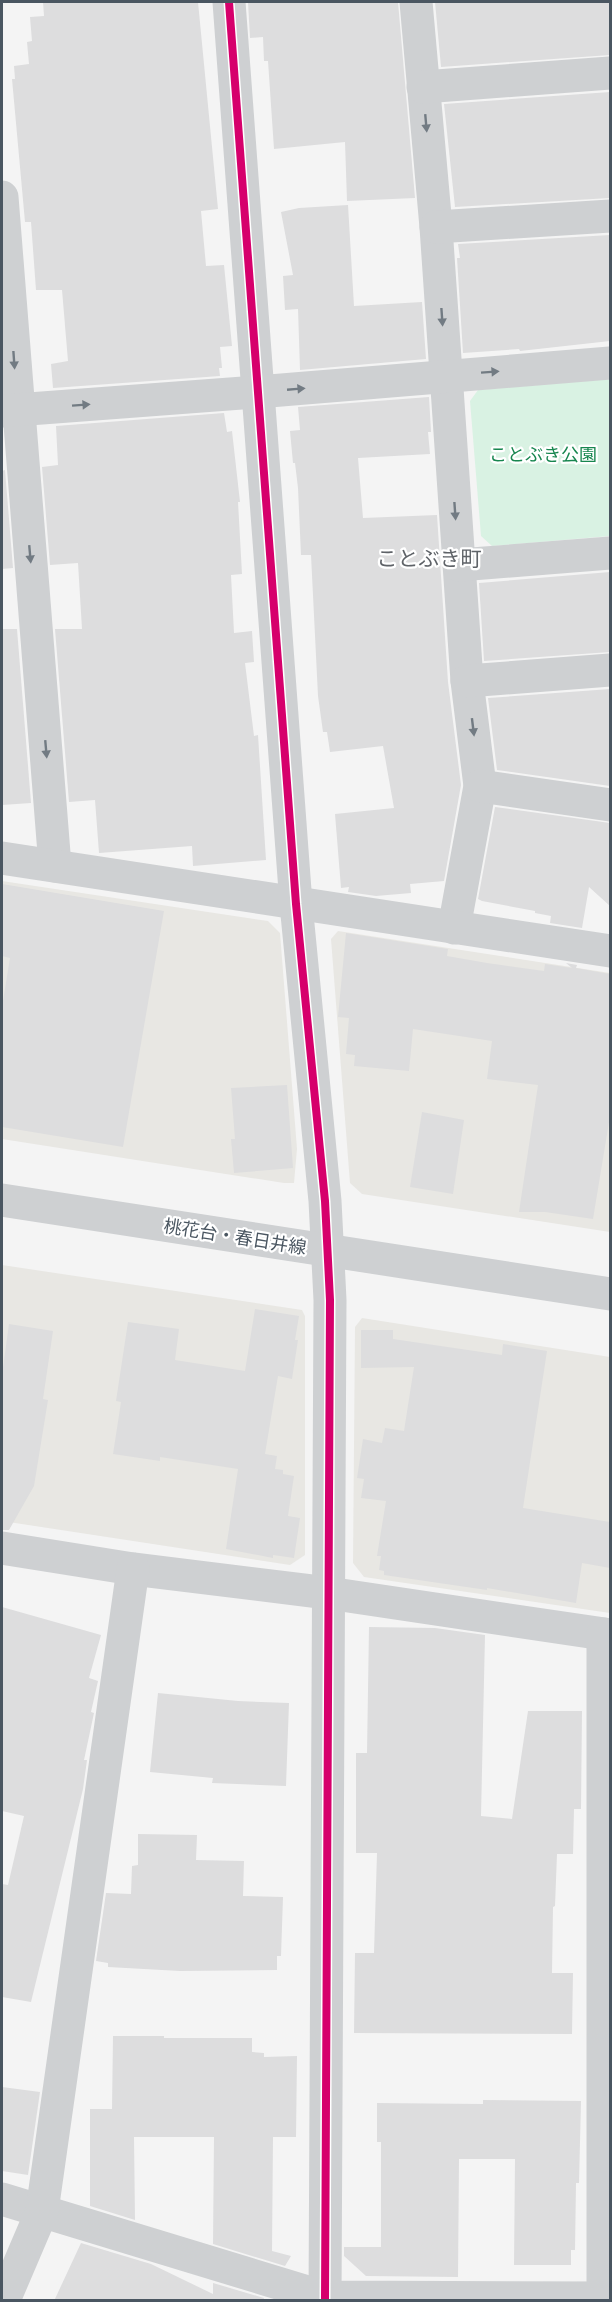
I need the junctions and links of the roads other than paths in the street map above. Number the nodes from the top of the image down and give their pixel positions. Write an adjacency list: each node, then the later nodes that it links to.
1 (229, 2): 10 (street)
2 (416, 2): 4 (street)
3 (610, 73): 4 (street)
4 (423, 87): 7 (street, one-way to 7)
5 (2, 197): 11 (street, one-way to 11)
6 (610, 216): 7 (street)
7 (435, 227): 9 (street, one-way to 9)
8 (610, 363): 9 (street, one-way to 8)
9 (446, 375): 10 (street, one-way to 9); 13 (street, one-way to 13)
10 (257, 392): 11 (street, one-way to 10); 20 (street)
11 (10, 410): 19 (street, one-way to 19)
12 (610, 553): 13 (street)
13 (459, 565): 15 (street)
14 (610, 670): 15 (street)
15 (467, 681): 16 (street, one-way to 16)
16 (480, 786): 17 (street); 21 (street)
17 (610, 806)
18 (2, 858): 19 (street)
19 (55, 866): 20 (street)
20 (296, 904): 21 (street); 24 (street)
21 (454, 928): 22 (street)
22 (610, 951)
23 (2, 1200): 24 (street, 桃花台・春日井線)
24 (327, 1252): 25 (street, 桃花台・春日井線); 28 (street)
25 (610, 1294)
26 (2, 1548): 27 (street)
27 (133, 1569): 28 (street); 31 (street)
28 (328, 1593): 29 (street); 32 (street)
29 (607, 1635): 33 (street)
30 (2, 2199): 31 (street)
31 (42, 2211): 32 (street); 34 (street)
32 (324, 2299): 33 (street)
33 (605, 2299)
34 (3, 2301)

